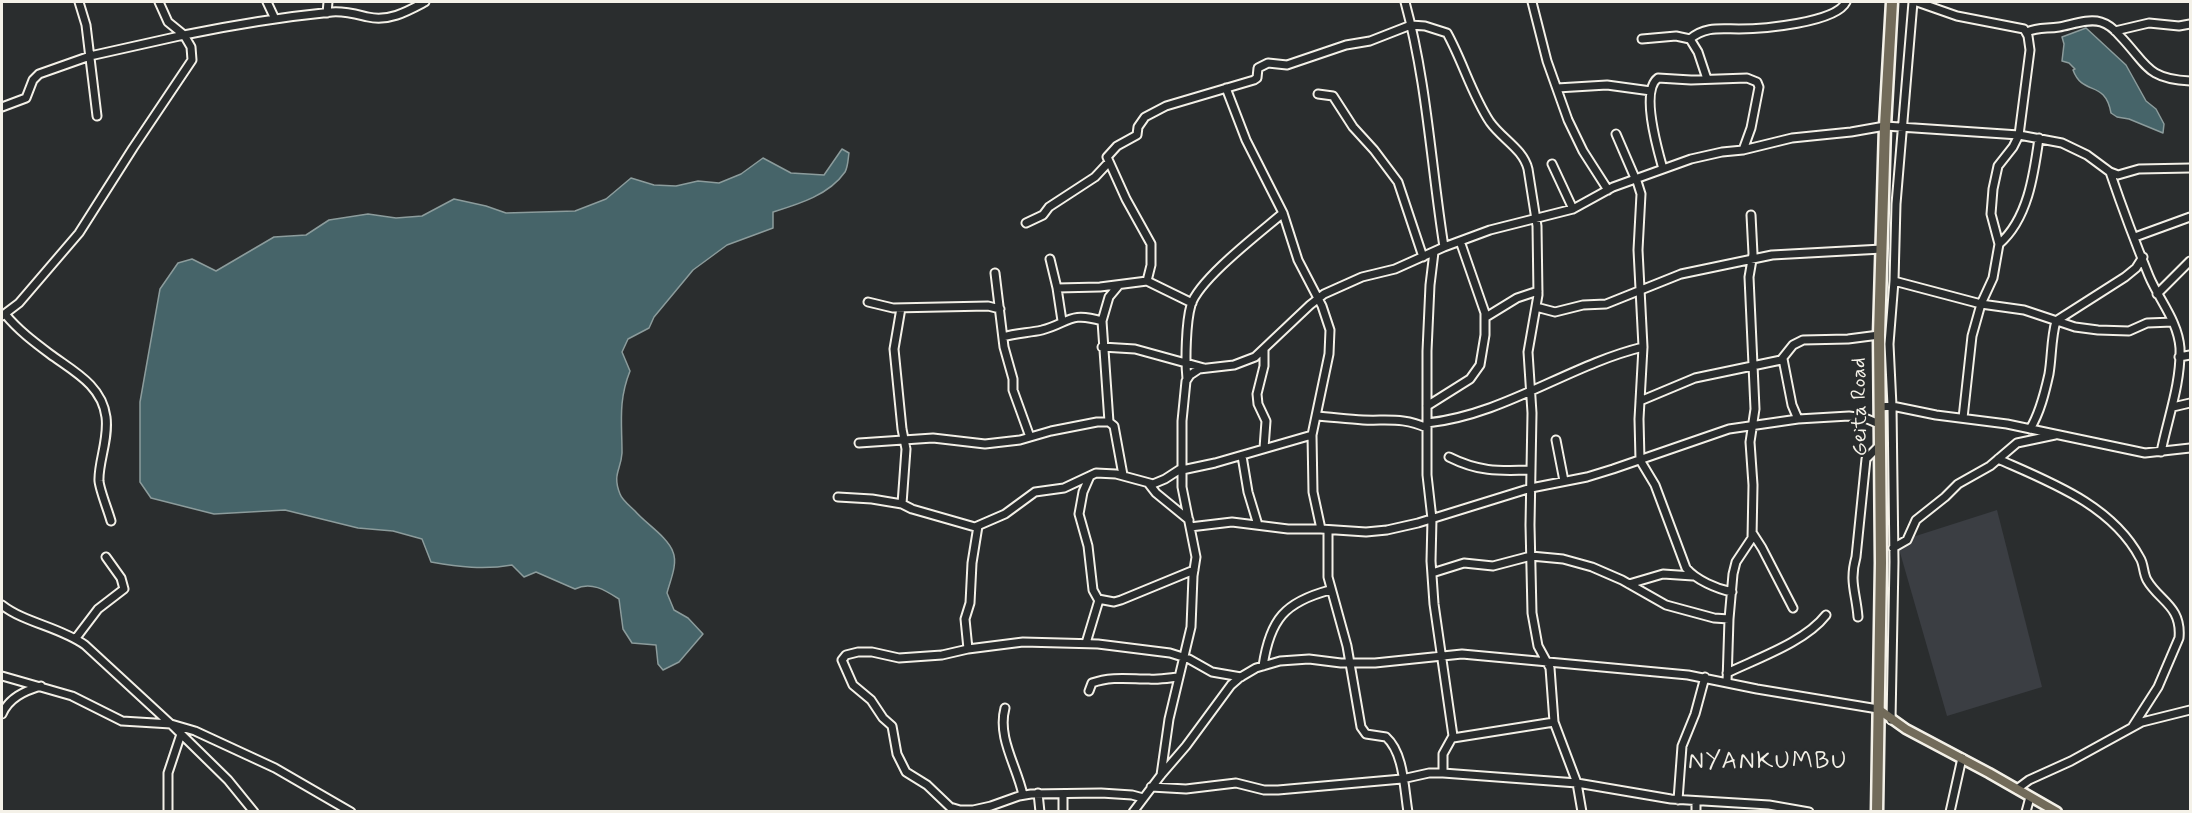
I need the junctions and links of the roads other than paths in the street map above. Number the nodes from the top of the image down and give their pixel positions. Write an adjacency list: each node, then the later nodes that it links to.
1 (79, 2): 20 (street)
2 (159, 2): 17 (street)
3 (267, 2): 12 (street)
4 (328, 2): 11 (street)
5 (425, 2): 11 (street)
6 (1405, 2): 13 (street)
7 (1532, 2): 24 (street)
8 (1846, 2): 19 (street)
9 (1892, 2): 29 (highway, Geita Road)
10 (1915, 2): 16 (street); 30 (street)
11 (327, 13): 12 (street)
12 (275, 19): 17 (street)
13 (1410, 22): 23 (street); 46 (street); 51 (street)
14 (2190, 24): 15 (street)
15 (2115, 31): 16 (street); 22 (street)
16 (2027, 32): 32 (street)
17 (184, 35): 20 (street); 74 (street)
18 (1642, 39): 19 (street)
19 (1690, 39): 21 (street)
20 (90, 56): 27 (street); 28 (street)
21 (1707, 79): 25 (street); 34 (street)
22 (2190, 81)
23 (1226, 88): 35 (street); 43 (street)
24 (1557, 88): 25 (street); 41 (street)
25 (1652, 91): 38 (street)
26 (1318, 94): 55 (street)
27 (2, 107)
28 (97, 116)
29 (1884, 126): 30 (street); 34 (street); 52 (highway, Geita Road)
30 (1901, 127): 32 (street); 61 (street)
31 (1616, 134): 40 (street)
32 (2019, 135): 33 (street); 50 (street)
33 (2039, 138): 39 (street); 50 (street)
34 (1743, 150): 38 (street)
35 (1109, 162): 47 (street); 60 (street)
36 (1552, 164): 42 (street)
37 (2190, 168): 39 (street)
38 (1663, 169): 40 (street)
39 (2110, 172): 48 (street)
40 (1635, 178): 41 (street); 64 (street)
41 (1608, 190): 42 (street)
42 (1573, 209): 46 (street)
43 (1283, 213): 67 (street); 69 (street)
44 (1751, 215): 57 (street)
45 (2190, 217): 48 (street)
46 (1536, 219): 49 (street); 65 (street)
47 (1026, 223)
48 (2135, 237): 54 (street)
49 (1460, 241): 51 (street); 75 (street)
50 (1999, 244): 70 (street)
51 (1444, 247): 53 (street)
52 (1882, 249): 57 (street); 80 (highway, Geita Road)
53 (1434, 252): 55 (street); 95 (street)
54 (2143, 256): 66 (street); 78 (street)
55 (1423, 257): 67 (street)
56 (1050, 259): 63 (street)
57 (1752, 260): 64 (street); 89 (street)
58 (2190, 261): 66 (street)
59 (995, 273): 73 (street)
60 (1147, 281): 62 (street); 69 (street)
61 (1894, 281): 70 (street); 96 (street)
62 (1119, 285): 63 (street); 77 (street)
63 (1057, 288): 76 (street)
64 (1641, 290): 71 (street); 83 (street)
65 (1538, 291): 71 (street); 75 (street)
66 (2157, 294): 79 (street)
67 (1318, 298): 84 (street); 99 (street)
68 (868, 302): 72 (street)
69 (1192, 303): 88 (street)
70 (1981, 304): 78 (street); 100 (street)
71 (1536, 307): 92 (street)
72 (901, 308): 73 (street); 110 (street)
73 (1000, 309): 81 (street)
74 (3, 316): 131 (street)
75 (1486, 317): 95 (street)
76 (1062, 321): 77 (street); 81 (street)
77 (1102, 321): 82 (street)
78 (2056, 321): 79 (street); 106 (street)
79 (2173, 322): 86 (street)
80 (1879, 335): 87 (street); 97 (highway, Geita Road)
81 (1003, 337): 109 (street)
82 (1102, 347): 88 (street); 102 (street)
83 (1643, 347): 92 (street); 93 (street)
84 (1264, 350): 90 (street); 114 (street)
85 (2190, 355): 86 (street)
86 (2179, 357): 98 (street)
87 (1783, 359): 89 (street); 101 (street)
88 (1188, 363): 90 (street); 91 (street)
89 (1753, 365): 93 (street); 104 (street)
90 (1204, 368): 91 (street)
91 (1187, 379): 121 (street)
92 (1531, 390): 105 (street); 122 (street)
93 (1640, 401): 120 (street)
94 (2190, 403): 98 (street)
95 (1427, 406): 105 (street)
96 (1892, 406): 97 (street); 100 (street); 137 (street)
97 (1880, 407): 103 (highway, Geita Road)
98 (2173, 407): 116 (street)
99 (1316, 416): 105 (street); 108 (street)
100 (1964, 418): 106 (street)
101 (1798, 419): 103 (street); 104 (street)
102 (1109, 422): 109 (street); 123 (street)
103 (1879, 424): 113 (highway, Geita Road)
104 (1753, 425): 120 (street); 136 (street)
105 (1427, 426): 130 (street)
106 (2030, 429): 107 (street)
107 (2058, 434): 116 (street); 119 (street)
108 (1312, 435): 114 (street); 135 (street)
109 (1030, 437): 110 (street)
110 (905, 440): 112 (street); 129 (street)
111 (1556, 440): 125 (street)
112 (859, 443)
113 (1880, 445): 150 (street); 169 (highway, Geita Road)
114 (1264, 448): 117 (street)
115 (2190, 448): 116 (street)
116 (2161, 452)
117 (1242, 456): 121 (street); 133 (street)
118 (1449, 457): 122 (street)
119 (1998, 459): 137 (street); 175 (street)
120 (1640, 460): 125 (street); 142 (street)
121 (1182, 469): 126 (street); 132 (street)
122 (1531, 470): 127 (street)
123 (1124, 475): 124 (street); 126 (street)
124 (1090, 476): 134 (street); 146 (street)
125 (1564, 481): 127 (street)
126 (1149, 484): 132 (street)
127 (1531, 488): 130 (street); 139 (street)
128 (838, 497): 129 (street)
129 (902, 504): 134 (street)
130 (1432, 519): 135 (street); 141 (street)
131 (111, 521)
132 (1189, 524): 133 (street); 140 (street)
133 (1257, 525): 135 (street)
134 (978, 526): 154 (street)
135 (1324, 529): 144 (street)
136 (1752, 533): 145 (street); 148 (street)
137 (1893, 548): 172 (street)
138 (106, 556): 152 (street)
139 (1531, 556): 141 (street); 143 (street); 157 (street)
140 (1194, 570): 146 (street); 156 (street)
141 (1432, 573): 155 (street)
142 (1693, 576): 143 (street); 145 (street)
143 (1629, 584): 151 (street)
144 (1330, 590): 158 (street); 159 (street)
145 (1732, 592): 151 (street)
146 (1099, 600): 153 (street)
147 (2, 605): 152 (street)
148 (1793, 608)
149 (1826, 615): 160 (street)
150 (1858, 617)
151 (1729, 619): 160 (street)
152 (75, 638): 174 (street)
153 (1086, 643): 154 (street); 156 (street)
154 (968, 649): 192 (street)
155 (1442, 655): 157 (street); 158 (street); 177 (street)
156 (1183, 657): 162 (street); 163 (street)
157 (1546, 662): 164 (street); 173 (street)
158 (1350, 663): 159 (street); 181 (street)
159 (1263, 666): 163 (street)
160 (1727, 673): 165 (street)
161 (2, 676): 166 (street)
162 (1178, 677): 167 (street); 180 (street)
163 (1241, 677): 180 (street)
164 (1705, 677): 165 (street); 190 (street)
165 (1727, 682): 169 (street)
166 (41, 686): 171 (street); 174 (street)
167 (1089, 691)
168 (1005, 708): 187 (street)
169 (1878, 709): 172 (main road); 204 (highway, Geita Road)
170 (2190, 710): 175 (street)
171 (2, 714)
172 (1891, 720): 178 (main road)
173 (1554, 722): 177 (street); 182 (street)
174 (171, 724): 176 (street); 195 (street)
175 (2133, 726): 184 (street)
176 (181, 734): 193 (street); 194 (street)
177 (1453, 738): 179 (street)
178 (1962, 758): 184 (main road); 205 (street)
179 (1443, 773): 181 (street); 182 (street)
180 (1161, 775): 183 (street)
181 (1402, 779): 183 (street); 200 (street)
182 (1577, 783): 190 (street); 201 (street)
183 (1151, 787): 189 (street)
184 (2017, 789): 188 (main road)
185 (1038, 793): 186 (street); 187 (street); 197 (street)
186 (1063, 794): 189 (street); 198 (street)
187 (1023, 795): 192 (street)
188 (2030, 797): 206 (street); 207 (main road)
189 (1143, 798): 199 (street)
190 (1678, 800): 191 (street)
191 (1696, 801): 202 (street); 203 (street)
192 (1000, 803): 196 (street)
193 (168, 812)
194 (254, 812)
195 (351, 812)
196 (996, 812)
197 (1040, 812)
198 (1063, 812)
199 (1133, 812)
200 (1408, 812)
201 (1582, 812)
202 (1696, 812)
203 (1809, 812)
204 (1877, 812)
205 (1950, 812)
206 (2026, 812)
207 (2056, 812)

